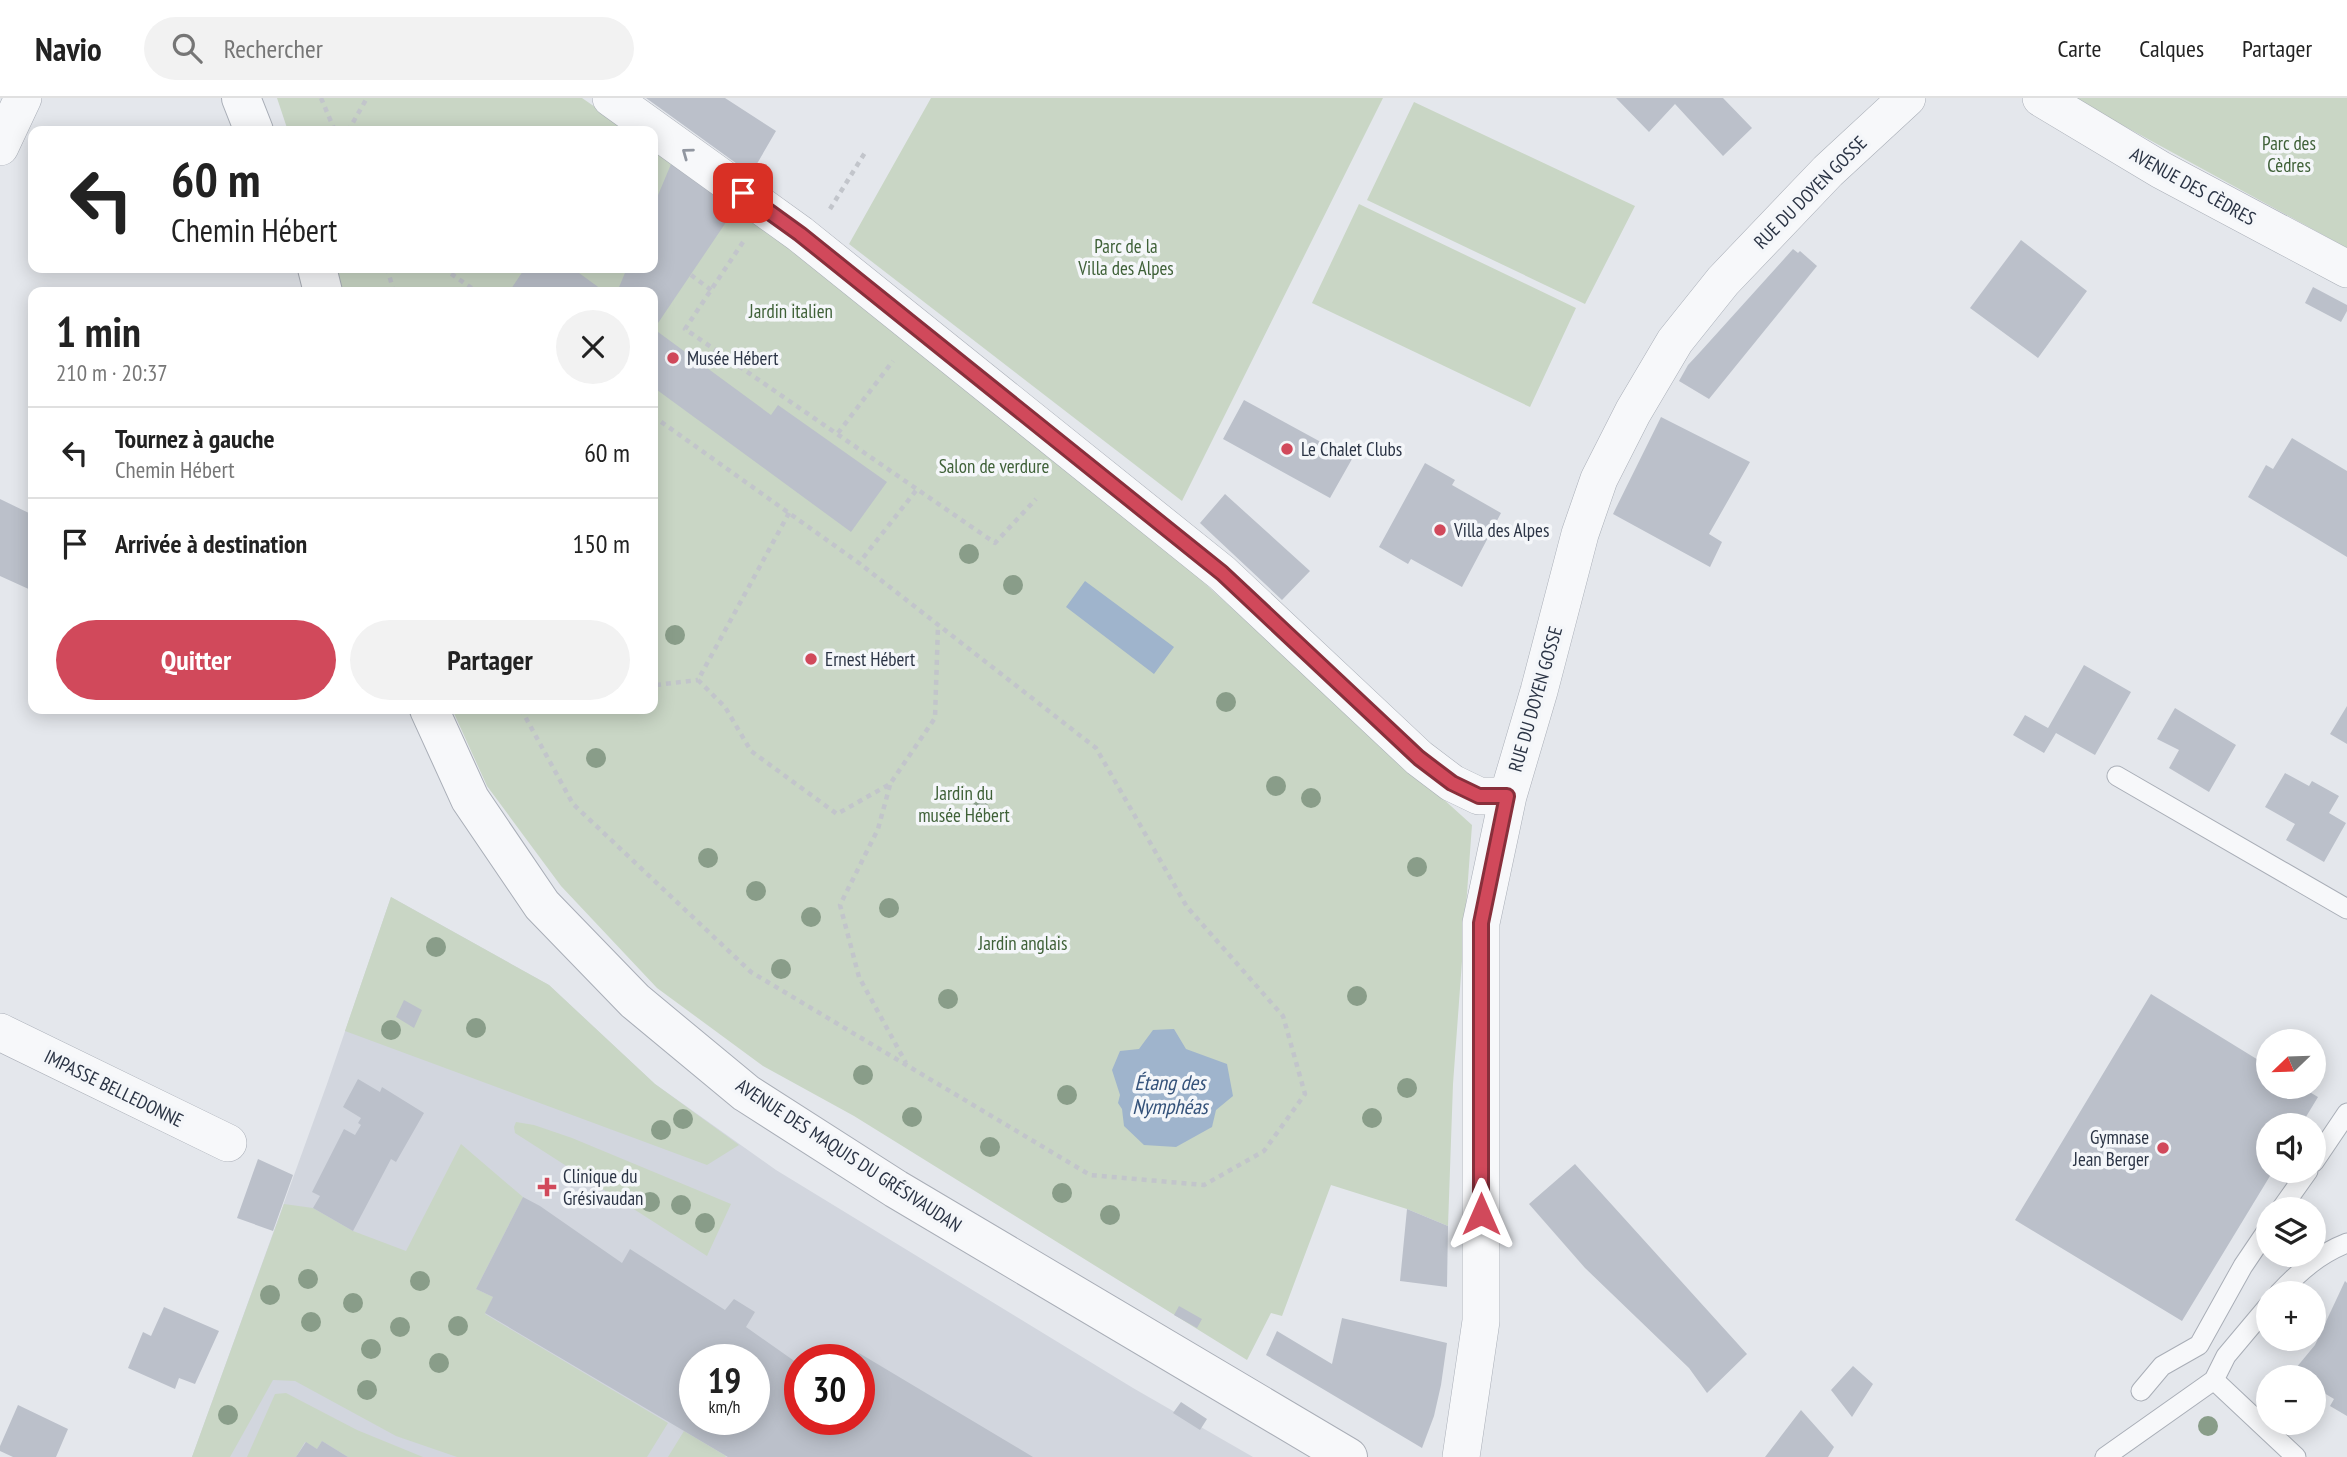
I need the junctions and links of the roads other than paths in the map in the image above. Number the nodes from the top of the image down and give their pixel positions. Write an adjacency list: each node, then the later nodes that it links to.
1 (23, 98): 11 (street)
2 (241, 98): 7 (street)
3 (267, 98): 8 (street)
4 (611, 98): 9 (street, one-way to 4)
5 (1907, 98): 15 (street, RUE DU DOYEN GOSSE)
6 (2041, 98): 12 (street, AVENUE DES CÈDRES)
7 (252, 126)
8 (277, 126)
9 (650, 126)
10 (658, 132): 15 (street, one-way to 10)
11 (0, 147)
12 (2347, 269)
13 (431, 714): 27 (street, AVENUE DES MAQUIS DU GRÉSIVAUDAN)
14 (2118, 776): 16 (lane)
15 (1507, 796): 28 (street, RUE DU DOYEN GOSSE)
16 (2347, 909)
17 (0, 1032): 19 (street, IMPASSE BELLEDONNE)
18 (2347, 1113): 20 (lane)
19 (228, 1143)
20 (2326, 1144)
21 (2347, 1243): 23 (lane)
22 (2256, 1247): 26 (lane)
23 (2291, 1281)
24 (2256, 1320): 25 (lane)
25 (2214, 1380): 29 (lane); 30 (lane)
26 (2141, 1391)
27 (1348, 1457)
28 (1461, 1457)
29 (2105, 1457)
30 (2296, 1457)

